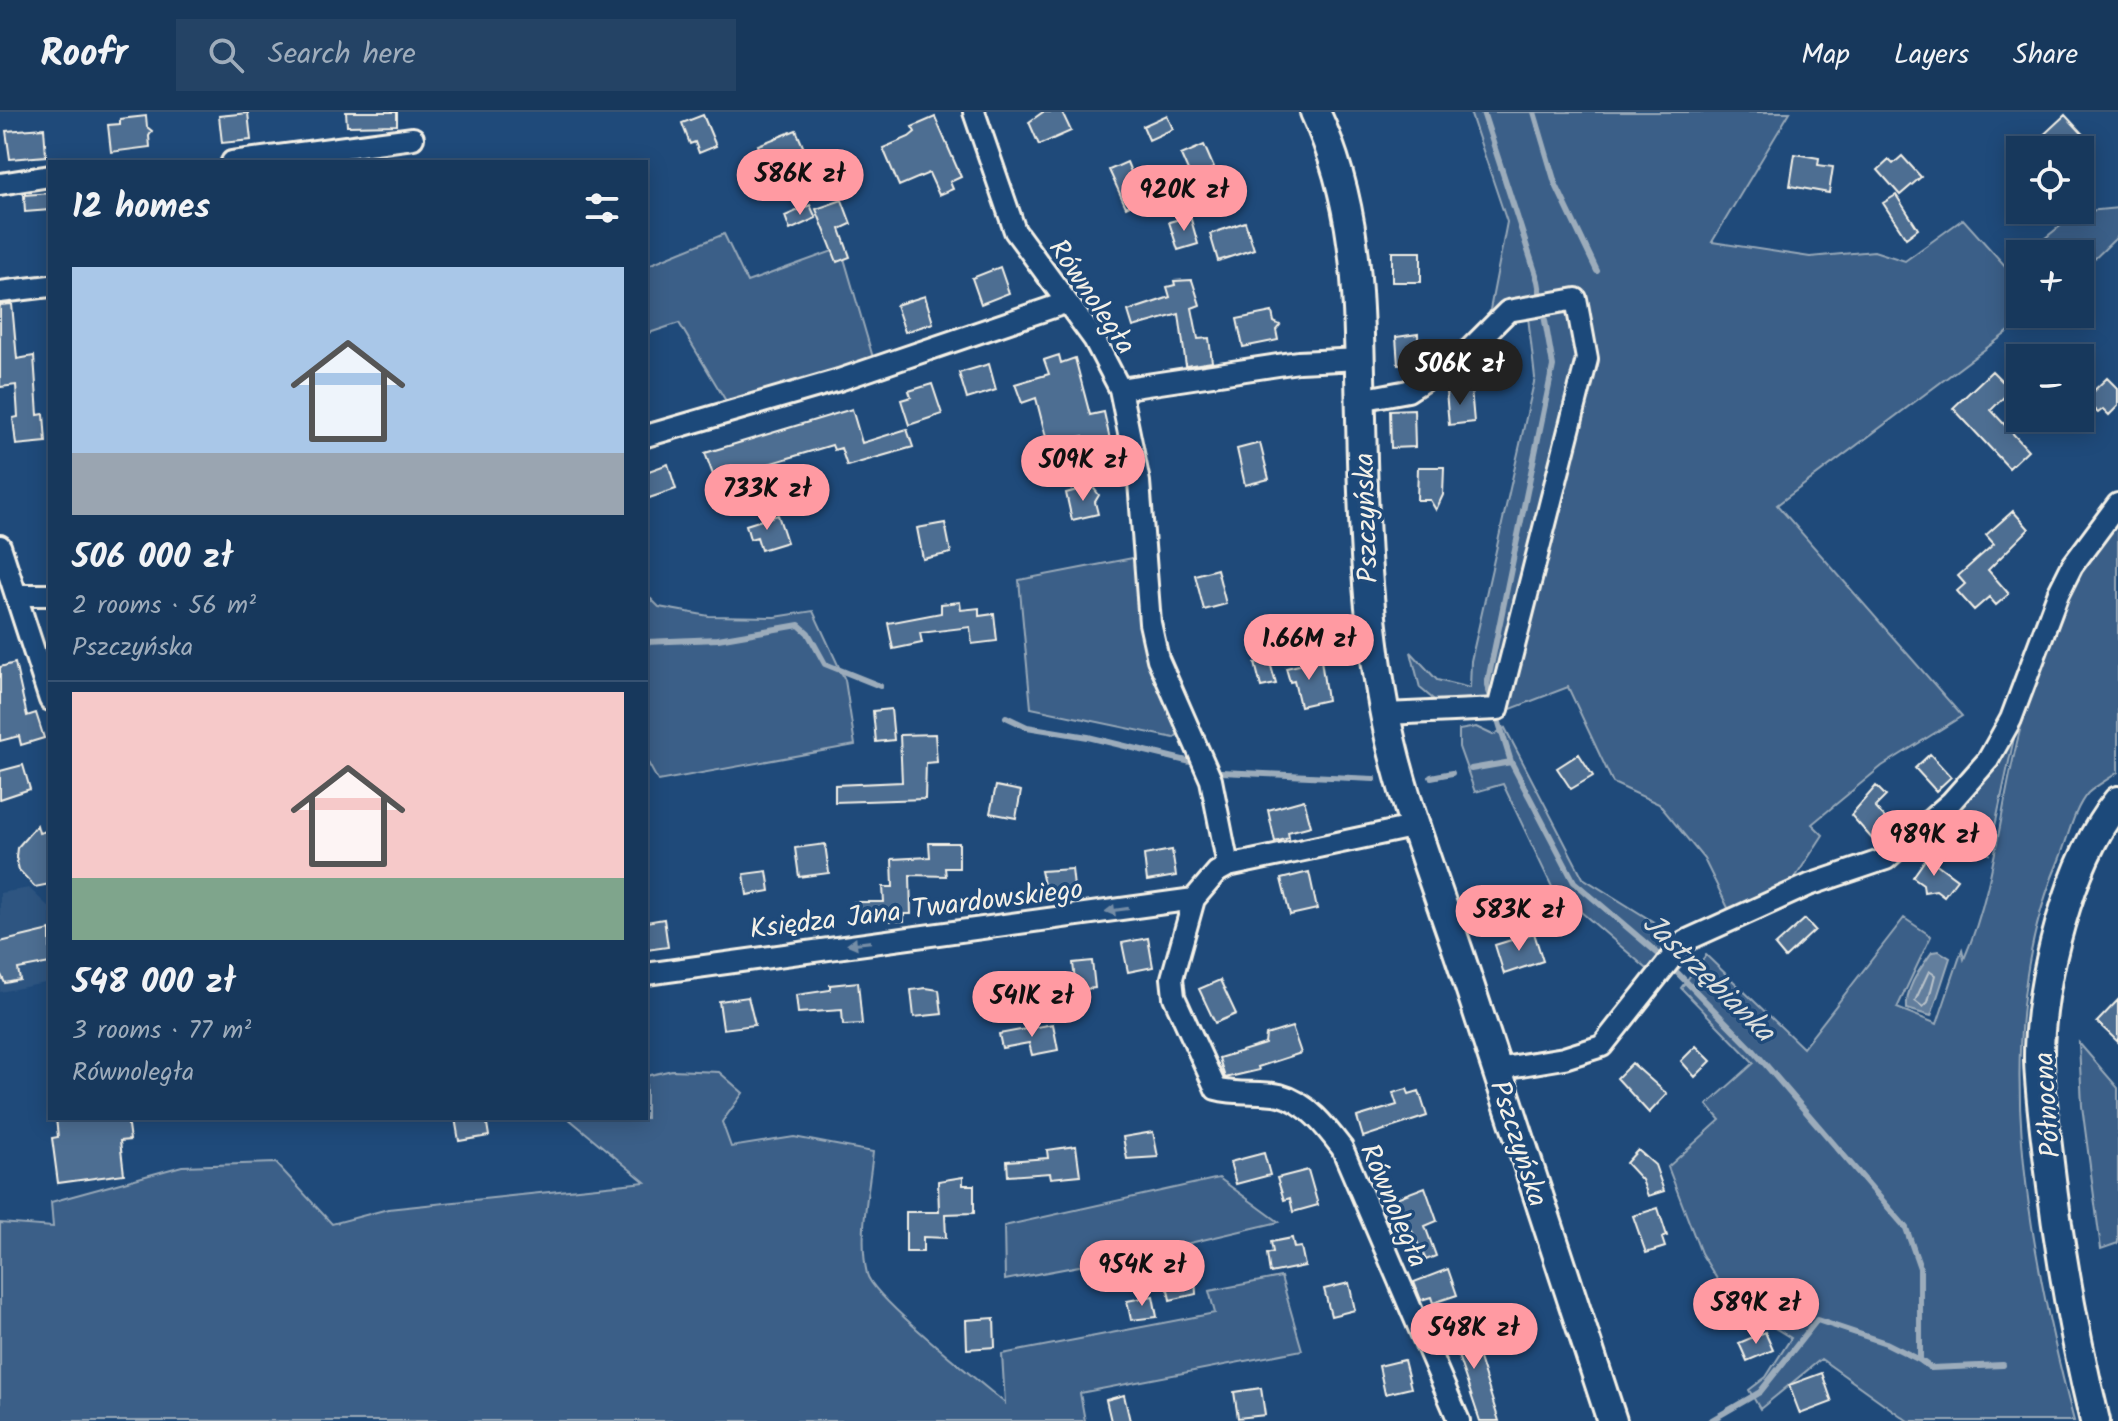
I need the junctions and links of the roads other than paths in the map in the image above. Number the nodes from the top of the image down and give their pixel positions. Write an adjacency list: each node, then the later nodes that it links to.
1 (974, 112): 9 (street, Równoległa)
2 (1315, 112): 10 (street, Pszczyńska)
3 (413, 138): 4 (street)
4 (247, 160)
5 (48, 176): 6 (street)
6 (0, 184)
7 (48, 286): 8 (street)
8 (0, 292)
9 (1065, 303): 11 (street, Równoległa); 13 (street)
10 (1361, 359): 11 (street); 12 (street, Pszczyńska)
11 (1120, 389): 22 (street, Równoległa)
12 (1360, 400): 19 (street, Pszczyńska); 19 (street)
13 (648, 435)
14 (2118, 504): 25 (street)
15 (0, 546): 16 (street)
16 (18, 595): 17 (street); 18 (street)
17 (48, 595)
18 (48, 693)
19 (1385, 714): 21 (street, Pszczyńska)
20 (2118, 801): 28 (street, Północna)
21 (1417, 826): 22 (street); 25 (street, Pszczyńska)
22 (1228, 866): 23 (street, Równoległa)
23 (1194, 899): 24 (street, Księdza Jana Twardowskiego, one-way to 24); 26 (street, Równoległa)
24 (648, 974)
25 (1497, 1069): 27 (street, Pszczyńska)
26 (1459, 1421)
27 (1612, 1421)
28 (2095, 1421)

